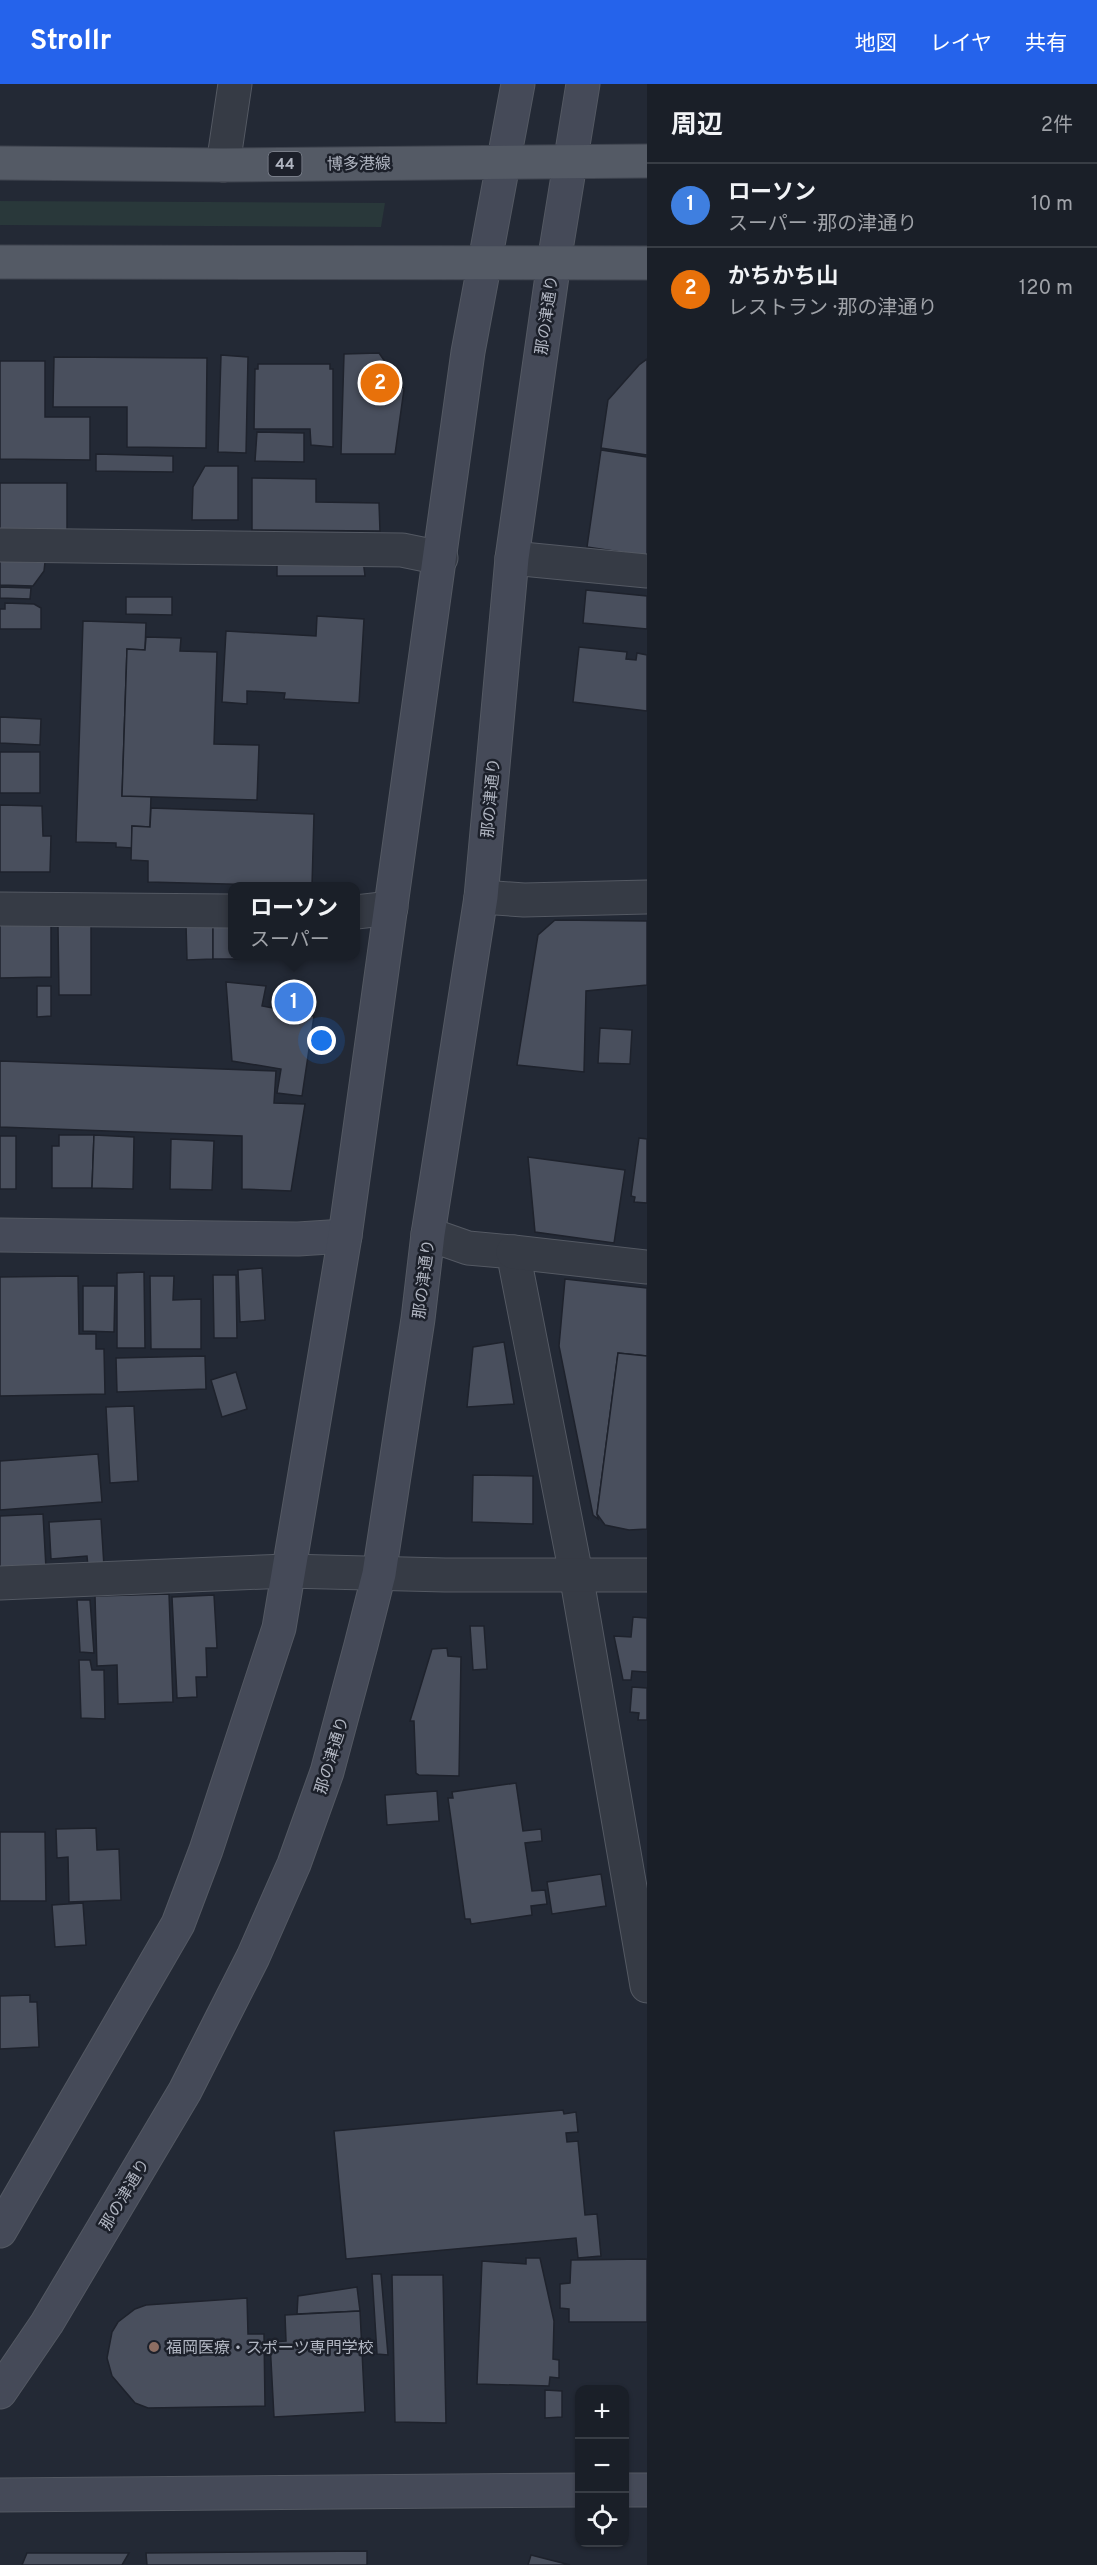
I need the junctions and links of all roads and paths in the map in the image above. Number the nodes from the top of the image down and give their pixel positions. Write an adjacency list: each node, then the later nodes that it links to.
1 (235, 84): 8 (street)
2 (518, 84): 5 (main road)
3 (583, 84): 6 (main road, 那の津通り)
4 (647, 161): 6 (main road, 博多港線 / 44)
5 (504, 162): 6 (main road, 博多港線 / 44); 8 (main road, 博多港線 / 44); 10 (main road)
6 (570, 162): 11 (main road, 那の津通り)
7 (0, 163): 8 (main road, 博多港線 / 44)
8 (223, 165)
9 (0, 262): 10 (main road)
10 (486, 262): 11 (main road); 14 (main road)
11 (554, 262): 12 (main road); 15 (main road, 那の津通り)
12 (647, 263)
13 (0, 545): 14 (street)
14 (441, 558): 19 (main road)
15 (512, 558): 16 (street); 17 (main road, 那の津通り)
16 (647, 571)
17 (481, 897): 18 (street); 23 (main road, 那の津通り)
18 (647, 897)
19 (391, 908): 22 (street); 25 (main road)
20 (0, 909): 21 (street)
21 (228, 911)
22 (360, 912)
23 (428, 1234): 26 (street); 29 (main road, 那の津通り)
24 (0, 1235): 25 (main road)
25 (345, 1236): 28 (main road)
26 (513, 1252): 27 (street); 30 (street)
27 (647, 1267)
28 (287, 1571): 29 (street); 32 (street); 34 (main road)
29 (379, 1574): 30 (street); 35 (main road, 那の津通り)
30 (576, 1574): 31 (street); 33 (street)
31 (647, 1575)
32 (0, 1583)
33 (647, 1986)
34 (3, 2219)
35 (0, 2392)
36 (575, 2490): 39 (main road)
37 (629, 2490): 38 (main road)
38 (647, 2490)
39 (0, 2495)

